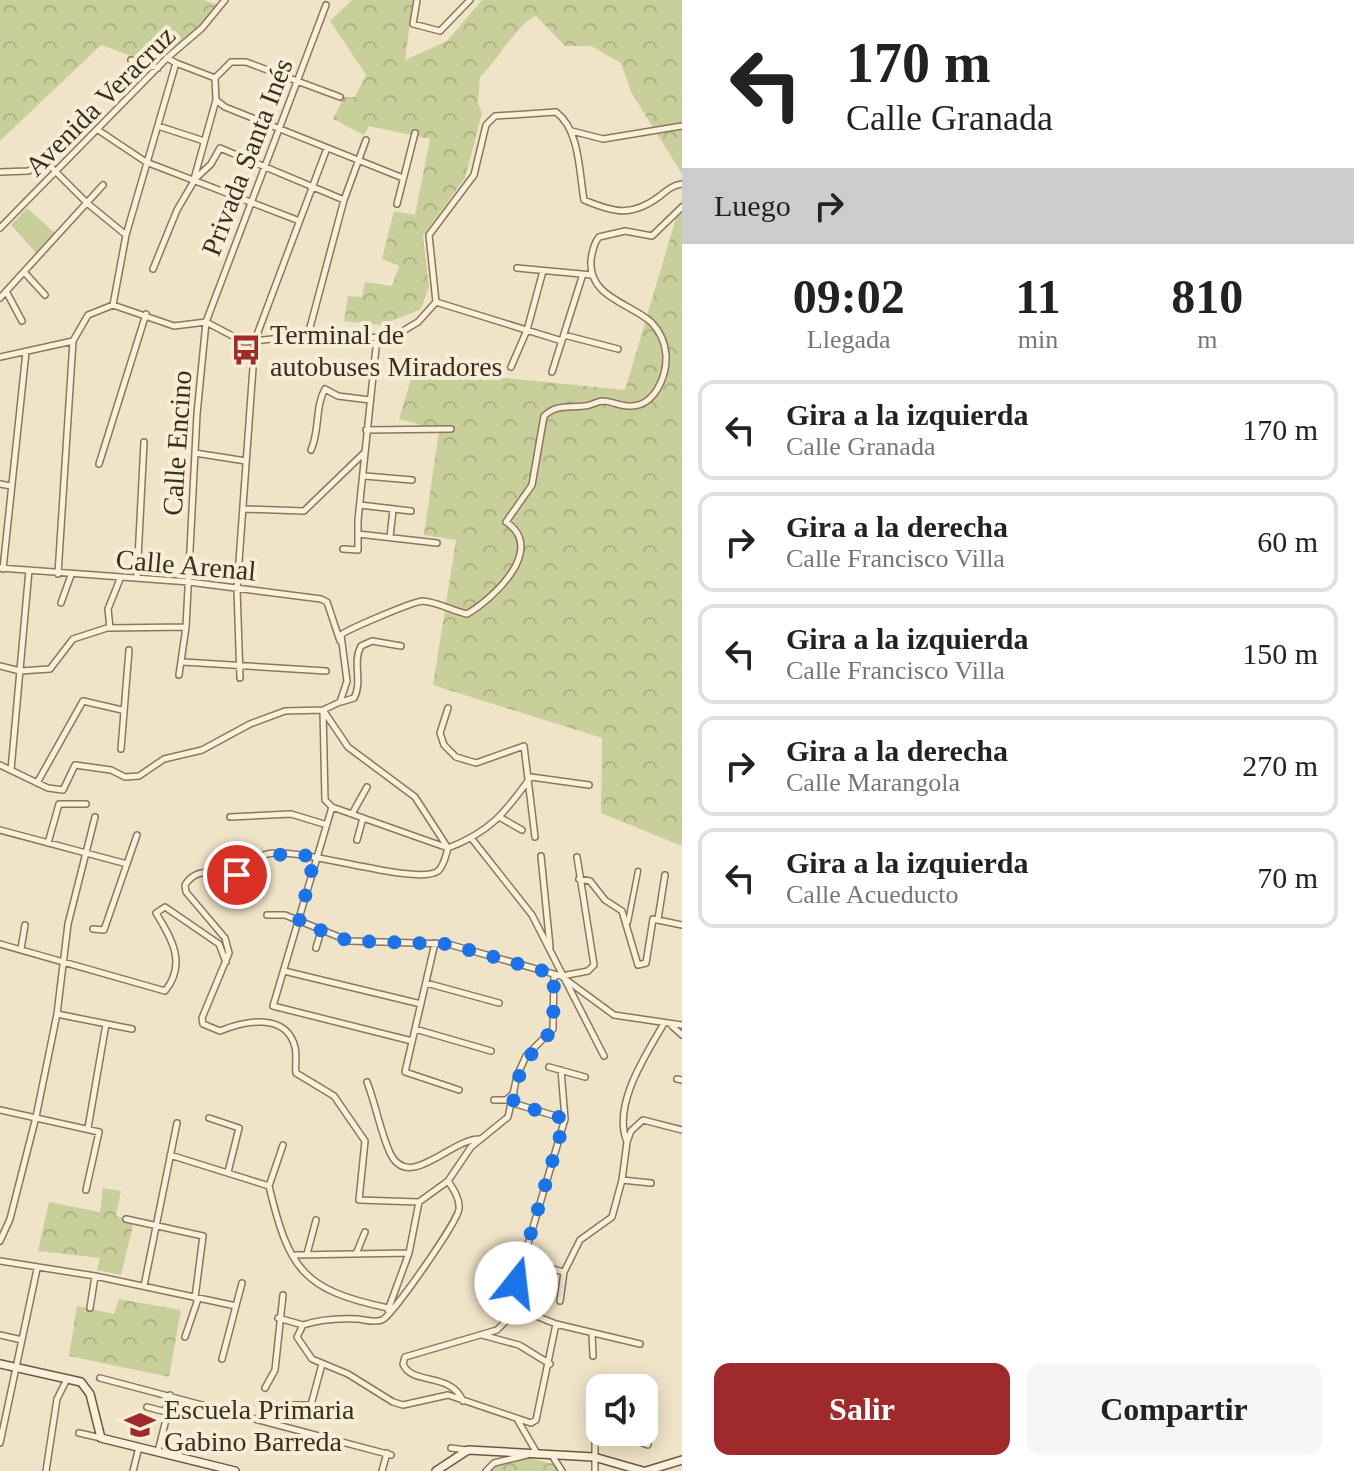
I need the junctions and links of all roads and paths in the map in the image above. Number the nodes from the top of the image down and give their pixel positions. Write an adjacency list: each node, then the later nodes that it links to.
1 (225, 0): 5 (street, Avenida Veracruz)
2 (417, 0): 3 (street)
3 (470, 0)
4 (326, 5): 10 (street, Privada Santa Inés)
5 (167, 58): 7 (street); 8 (street, Avenida Veracruz)
6 (131, 60): 8 (street)
7 (176, 63): 9 (street); 13 (street)
8 (158, 68): 16 (street, Avenida Veracruz)
9 (215, 78): 10 (street); 12 (street)
10 (296, 80): 11 (street); 15 (street, Privada Santa Inés)
11 (340, 97)
12 (216, 100): 15 (street); 20 (street)
13 (158, 126): 20 (street); 23 (street)
14 (682, 126): 17 (street)
15 (279, 128): 21 (street); 24 (street, Privada Santa Inés)
16 (98, 130): 23 (street); 26 (street, Avenida Veracruz)
17 (572, 131): 30 (street); 49 (street)
18 (415, 133): 27 (street)
19 (366, 140): 22 (street)
20 (204, 141): 28 (street)
21 (327, 148): 22 (street); 29 (street)
22 (358, 161): 27 (street); 32 (street)
23 (146, 162): 28 (street); 39 (street)
24 (266, 164): 28 (street); 29 (street); 35 (street, Privada Santa Inés)
25 (0, 172): 26 (street)
26 (56, 173): 33 (street); 38 (street, Avenida Veracruz)
27 (403, 178): 34 (street)
28 (194, 181): 35 (street); 41 (street)
29 (311, 183): 32 (street); 37 (street)
30 (682, 184)
31 (103, 185): 33 (street)
32 (344, 200): 55 (street)
33 (87, 203): 39 (street); 43 (street)
34 (397, 204)
35 (252, 205): 37 (street); 53 (street, Privada Santa Inés)
36 (682, 207): 44 (street)
37 (297, 220): 58 (street)
38 (0, 228)
39 (126, 235): 50 (street)
40 (517, 268): 42 (street)
41 (153, 269)
42 (543, 271): 45 (street); 54 (street)
43 (25, 273): 46 (street); 47 (street)
44 (592, 275): 45 (street); 97 (street)
45 (582, 277): 57 (street)
46 (7, 293): 48 (street); 52 (street)
47 (45, 295)
48 (0, 298)
49 (436, 302): 54 (street); 56 (street)
50 (113, 305): 51 (street); 59 (street)
51 (146, 314): 53 (street); 73 (street)
52 (22, 321)
53 (206, 322): 58 (street); 71 (street, Calle Encino)
54 (527, 330): 57 (street); 63 (street)
55 (308, 335): 56 (street); 58 (street)
56 (377, 338): 65 (street)
57 (563, 338): 60 (street); 64 (street)
58 (255, 340): 72 (street)
59 (73, 341): 61 (street); 88 (street)
60 (618, 349)
61 (26, 352): 62 (street); 77 (street)
62 (0, 357)
63 (511, 367)
64 (552, 372)
65 (370, 400): 67 (street); 69 (street)
66 (451, 429): 67 (street)
67 (366, 430): 70 (street)
68 (144, 442): 90 (street)
69 (311, 450)
70 (366, 451): 74 (street); 79 (street)
71 (195, 453): 72 (street); 92 (street, Calle Encino)
72 (246, 461): 79 (street)
73 (99, 464)
74 (365, 476): 75 (street); 78 (street)
75 (412, 480)
76 (0, 484): 77 (street)
77 (11, 486): 86 (street)
78 (360, 505): 80 (street); 82 (street)
79 (244, 509): 93 (street)
80 (393, 510): 81 (street); 83 (street)
81 (411, 511)
82 (358, 534): 83 (street); 85 (street)
83 (390, 537): 84 (street)
84 (437, 543)
85 (343, 549)
86 (1, 568): 87 (street, Calle Arenal)
87 (29, 570): 88 (street, Calle Arenal); 103 (street)
88 (58, 574): 89 (street, Calle Arenal)
89 (71, 575): 91 (street, Calle Arenal); 94 (street)
90 (137, 578): 91 (street, Calle Arenal); 92 (street, Calle Arenal)
91 (121, 579): 96 (street)
92 (189, 582): 93 (street, Calle Arenal); 95 (street, Calle Encino)
93 (237, 589): 97 (street, Calle Arenal); 101 (street)
94 (61, 603)
95 (186, 627): 96 (street); 100 (street, Calle Encino)
96 (110, 628): 103 (street)
97 (340, 641): 107 (street)
98 (401, 646): 107 (street)
99 (129, 650): 109 (street)
100 (183, 662): 101 (street); 105 (street, Calle Encino)
101 (240, 665): 104 (street); 106 (street)
102 (0, 666): 103 (street)
103 (20, 671): 113 (street)
104 (326, 671)
105 (179, 675)
106 (240, 678)
107 (340, 702): 110 (street)
108 (448, 708): 114 (street)
109 (122, 710): 111 (street); 115 (street)
110 (323, 710): 115 (street); 119 (street); 133 (street)
111 (121, 749)
112 (0, 765): 113 (street)
113 (11, 770): 115 (street)
114 (531, 777): 116 (street); 124 (street); 129 (street)
115 (37, 783)
116 (589, 785)
117 (367, 787): 120 (street)
118 (86, 804): 132 (street)
119 (332, 807): 120 (street); 125 (street)
120 (352, 814): 123 (street)
121 (95, 817): 134 (street)
122 (230, 817): 125 (street)
123 (363, 818): 131 (street); 133 (street)
124 (501, 818): 127 (street); 130 (street)
125 (324, 824): 135 (street)
126 (0, 830): 132 (street)
127 (522, 830)
128 (137, 835): 138 (street)
129 (535, 837)
130 (472, 839): 133 (street); 153 (street)
131 (357, 840)
132 (48, 843): 134 (street)
133 (448, 848): 135 (street)
134 (86, 854): 138 (street); 155 (street)
135 (315, 856): 144 (street); 156 (street)
136 (541, 856): 153 (street)
137 (577, 857): 141 (street)
138 (127, 864): 148 (street)
139 (638, 871): 145 (street)
140 (665, 875): 143 (street)
141 (579, 879): 145 (street); 159 (street)
142 (267, 915): 144 (street)
143 (658, 919): 145 (street); 147 (street)
144 (299, 922): 149 (street); 157 (street)
145 (628, 922)
146 (25, 925): 154 (street)
147 (682, 925)
148 (93, 929)
149 (321, 931): 150 (street); 152 (street)
150 (435, 943): 158 (street); 160 (street)
151 (0, 944): 154 (street)
152 (316, 948)
153 (549, 948): 159 (street)
154 (21, 949): 155 (street)
155 (62, 959): 156 (street); 163 (street)
156 (227, 966): 199 (street)
157 (284, 971): 162 (street); 171 (street)
158 (554, 974): 159 (street); 179 (street)
159 (561, 976): 165 (street); 173 (street)
160 (426, 983): 161 (street); 162 (street)
161 (499, 1003)
162 (421, 1004): 169 (street)
163 (57, 1014): 164 (street); 183 (street)
164 (106, 1024): 168 (street); 187 (street)
165 (663, 1025): 166 (street); 190 (street)
166 (671, 1025): 167 (street); 170 (street)
167 (682, 1025)
168 (132, 1029)
169 (415, 1029): 171 (street); 172 (street)
170 (682, 1035)
171 (412, 1041): 178 (street)
172 (491, 1051)
173 (604, 1056)
174 (549, 1067): 175 (street)
175 (561, 1070): 176 (street); 185 (street)
176 (585, 1077)
177 (367, 1082): 189 (street)
178 (459, 1090)
179 (515, 1093): 180 (street); 181 (street)
180 (494, 1100)
181 (513, 1103): 185 (street); 189 (street)
182 (0, 1110): 183 (street)
183 (36, 1117): 187 (street); 204 (street)
184 (209, 1118): 193 (street)
185 (565, 1119): 210 (street)
186 (177, 1123): 192 (street)
187 (88, 1128): 198 (street)
188 (682, 1130): 190 (street)
189 (482, 1139): 195 (street)
190 (627, 1142): 194 (street)
191 (283, 1145): 197 (street)
192 (170, 1155): 193 (street); 202 (street)
193 (228, 1172): 197 (street)
194 (622, 1180): 196 (street); 212 (street)
195 (448, 1181): 199 (street); 224 (street)
196 (651, 1183)
197 (269, 1186): 208 (street)
198 (86, 1190)
199 (419, 1202): 205 (street)
200 (126, 1219): 202 (street)
201 (316, 1220): 206 (street)
202 (156, 1225): 215 (street); 217 (street)
203 (365, 1232): 207 (street)
204 (0, 1241)
205 (409, 1253): 207 (street); 222 (street)
206 (307, 1254): 207 (street); 208 (street)
207 (356, 1254)
208 (294, 1255): 222 (street)
209 (0, 1261): 211 (street)
210 (522, 1261): 212 (street); 220 (street)
211 (37, 1269): 213 (street); 231 (street)
212 (564, 1272): 218 (street)
213 (95, 1276): 215 (street); 221 (street)
214 (242, 1283): 219 (street)
215 (144, 1286): 217 (street)
216 (283, 1295): 223 (street)
217 (197, 1299): 219 (street); 230 (street)
218 (560, 1301)
219 (236, 1306): 234 (street)
220 (511, 1306): 225 (street); 229 (street)
221 (90, 1308)
222 (388, 1308): 224 (street)
223 (278, 1318): 226 (street); 241 (street)
224 (386, 1319): 226 (street)
225 (556, 1324): 227 (street); 237 (street)
226 (303, 1325): 236 (street)
227 (592, 1333): 232 (street); 233 (street)
228 (0, 1335): 231 (street)
229 (481, 1335): 237 (street); 243 (street)
230 (185, 1337)
231 (22, 1340): 238 (street)
232 (640, 1344)
233 (593, 1356)
234 (222, 1359)
235 (0, 1364): 238 (main road)
236 (322, 1364): 243 (street); 244 (street)
237 (550, 1364): 248 (street)
238 (17, 1367): 240 (main road); 251 (street)
239 (100, 1378): 242 (street)
240 (67, 1379): 250 (main road); 262 (street)
241 (265, 1388)
242 (170, 1395): 246 (street); 265 (street)
243 (463, 1401): 248 (street)
244 (291, 1405)
245 (147, 1407): 246 (street)
246 (167, 1412): 247 (street); 256 (street)
247 (181, 1416)
248 (517, 1418): 258 (street)
249 (79, 1433): 250 (street)
250 (101, 1438): 252 (main road)
251 (0, 1443)
252 (139, 1446): 256 (main road); 263 (street)
253 (596, 1446): 260 (street)
254 (451, 1448): 255 (street)
255 (468, 1450): 257 (main road); 266 (main road)
256 (158, 1451): 264 (main road)
257 (528, 1455): 258 (main road); 267 (street)
258 (539, 1456): 259 (main road)
259 (553, 1457): 260 (main road); 268 (street)
260 (594, 1457): 269 (street); 270 (main road)
261 (682, 1460): 270 (main road)
262 (49, 1470)
263 (133, 1471)
264 (235, 1471)
265 (382, 1471)
266 (436, 1471)
267 (486, 1471)
268 (562, 1471)
269 (595, 1471)
270 (644, 1471)

